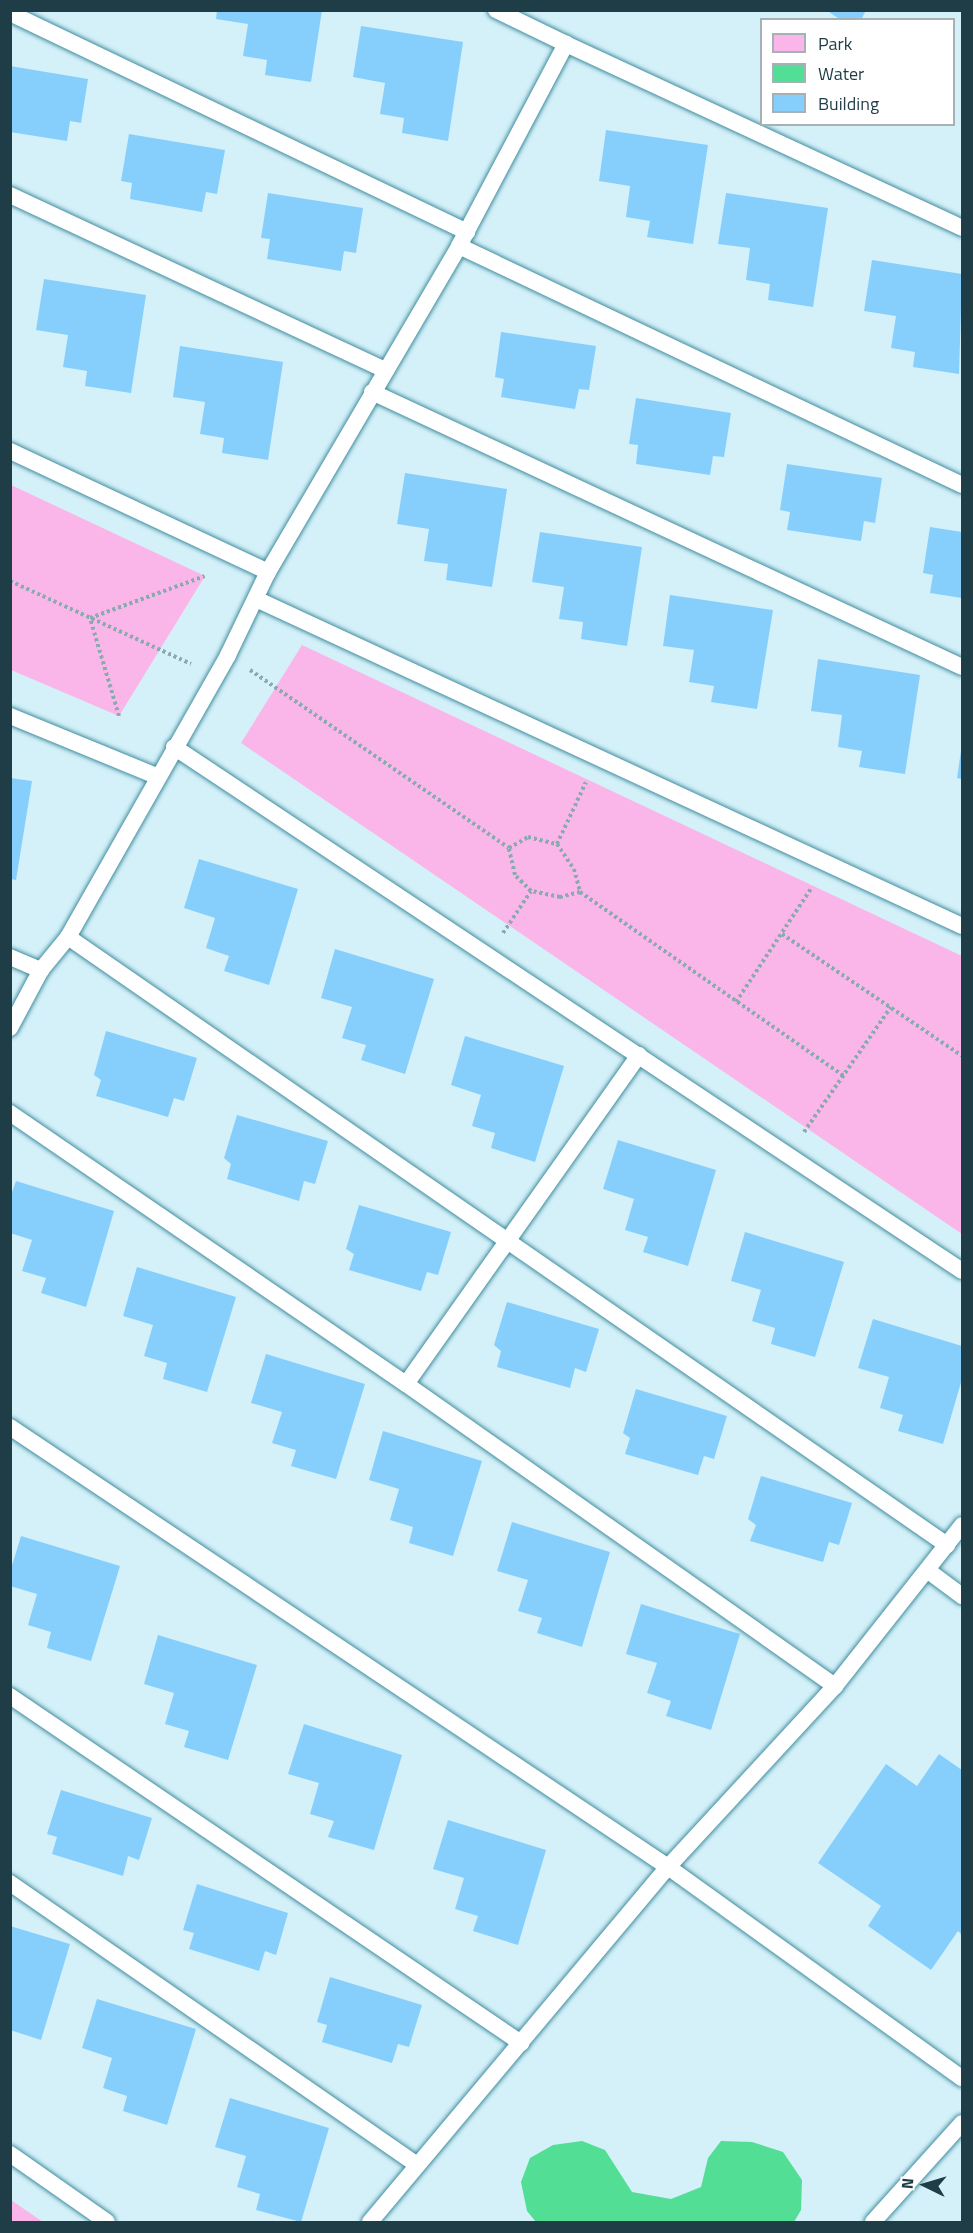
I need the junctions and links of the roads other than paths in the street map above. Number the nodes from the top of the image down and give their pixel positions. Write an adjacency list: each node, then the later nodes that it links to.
1 (496, 10): 3 (lane)
2 (10, 14): 6 (lane)
3 (566, 44): 5 (lane); 6 (lane)
4 (10, 195): 7 (lane)
5 (963, 228)
6 (463, 239): 7 (lane); 10 (lane)
7 (386, 370): 8 (lane)
8 (372, 392): 11 (lane); 13 (lane)
9 (10, 451): 11 (lane)
10 (963, 485)
11 (268, 572): 12 (lane)
12 (256, 599): 15 (lane); 17 (lane)
13 (963, 667)
14 (10, 716): 16 (lane)
15 (174, 747): 16 (lane); 22 (lane)
16 (156, 776): 18 (lane)
17 (963, 926)
18 (68, 937): 20 (lane); 24 (lane)
19 (10, 957): 20 (lane)
20 (41, 970): 21 (lane)
21 (10, 1029)
22 (639, 1055): 24 (lane); 25 (lane)
23 (10, 1113): 26 (lane)
24 (508, 1242): 26 (lane); 29 (lane)
25 (963, 1271)
26 (406, 1384): 32 (lane)
27 (10, 1427): 34 (lane)
28 (963, 1525): 29 (lane)
29 (947, 1545): 30 (lane)
30 (927, 1570): 31 (lane); 32 (lane)
31 (963, 1596)
32 (835, 1686): 34 (lane)
33 (10, 1696): 36 (lane)
34 (668, 1867): 36 (lane); 37 (lane)
35 (10, 1883): 40 (lane)
36 (521, 2043): 40 (lane)
37 (963, 2078)
38 (963, 2123): 43 (lane)
39 (10, 2154): 42 (lane)
40 (416, 2164): 41 (lane)
41 (371, 2222)
42 (107, 2223)
43 (873, 2223)

